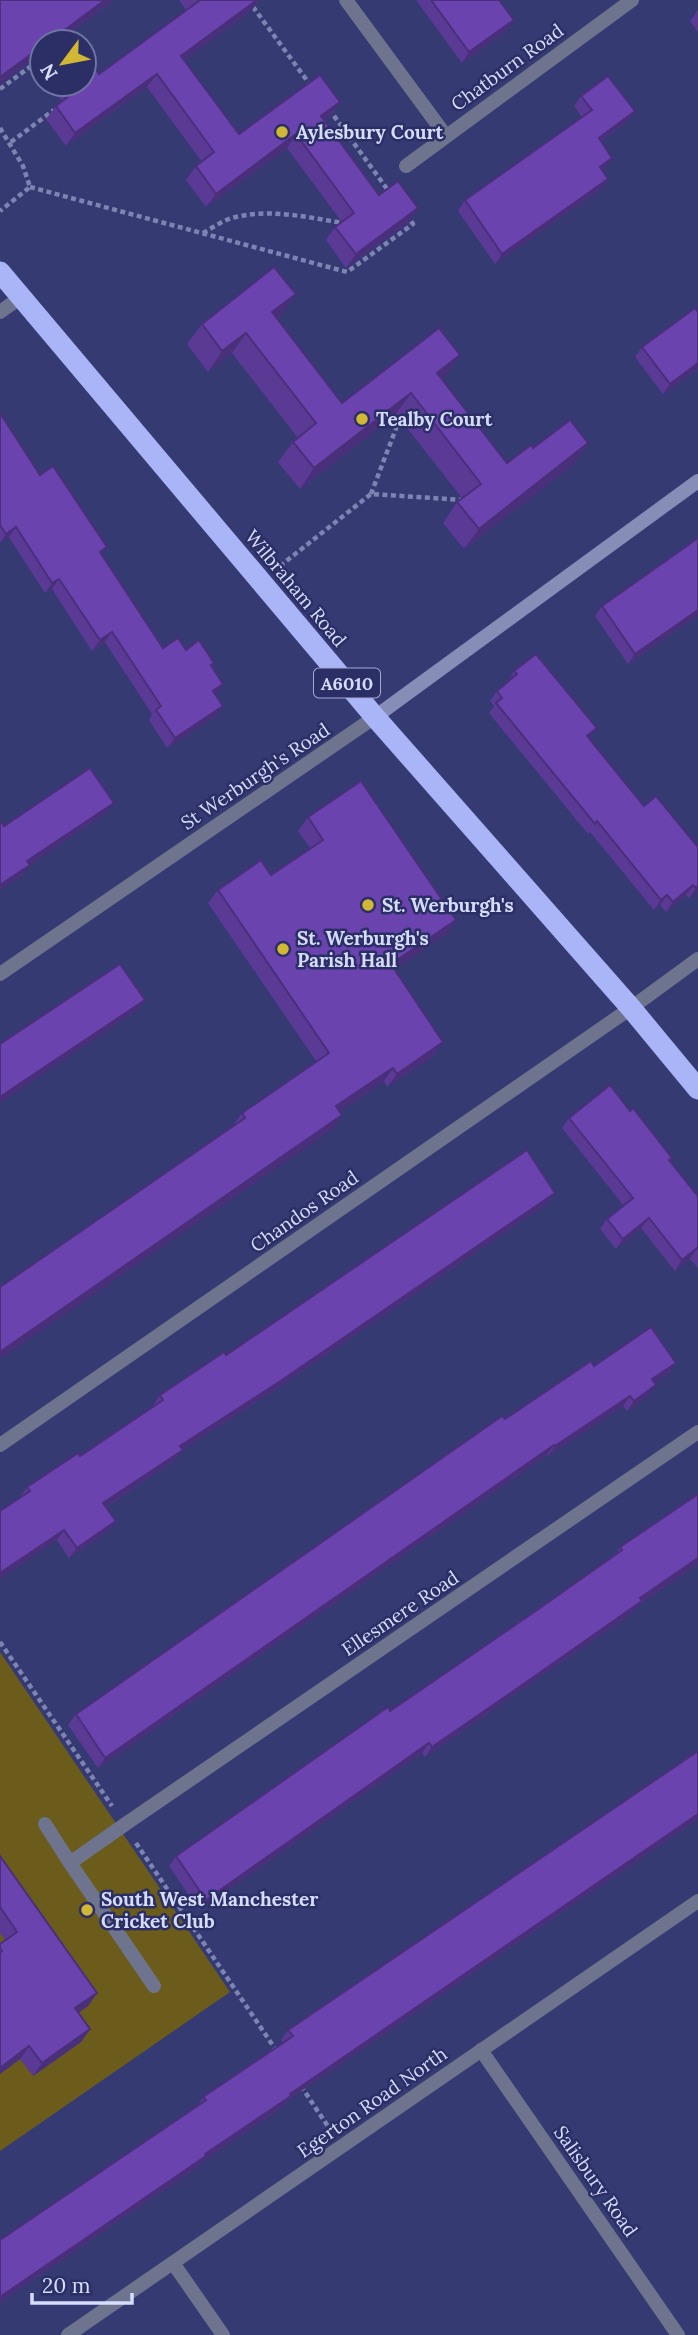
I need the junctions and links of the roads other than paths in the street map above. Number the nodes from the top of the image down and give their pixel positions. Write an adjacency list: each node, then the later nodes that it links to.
1 (346, 0): 3 (street)
2 (632, 0): 3 (street, Chatburn Road)
3 (446, 136): 4 (street, Chatburn Road)
4 (406, 166)
5 (0, 272): 6 (highway, Wilbraham Road / A6010)
6 (21, 297): 7 (street); 9 (highway, Wilbraham Road / A6010)
7 (0, 312)
8 (698, 481): 9 (street, St Werburgh's Road)
9 (376, 717): 11 (street, St Werburgh's Road); 12 (highway, Wilbraham Road / A6010)
10 (698, 959): 12 (street, Chandos Road)
11 (0, 974)
12 (631, 1008): 13 (highway, Wilbraham Road / A6010); 15 (street, Chandos Road)
13 (698, 1089)
14 (698, 1432): 17 (street, Ellesmere Road)
15 (0, 1445)
16 (45, 1824): 17 (street)
17 (70, 1863): 19 (street)
18 (698, 1901): 20 (street, Egerton Road North)
19 (154, 1986)
20 (481, 2050): 21 (street, Egerton Road North); 24 (street, Salisbury Road)
21 (173, 2263): 22 (street, Egerton Road North); 23 (street)
22 (68, 2335)
23 (223, 2335)
24 (678, 2335)

